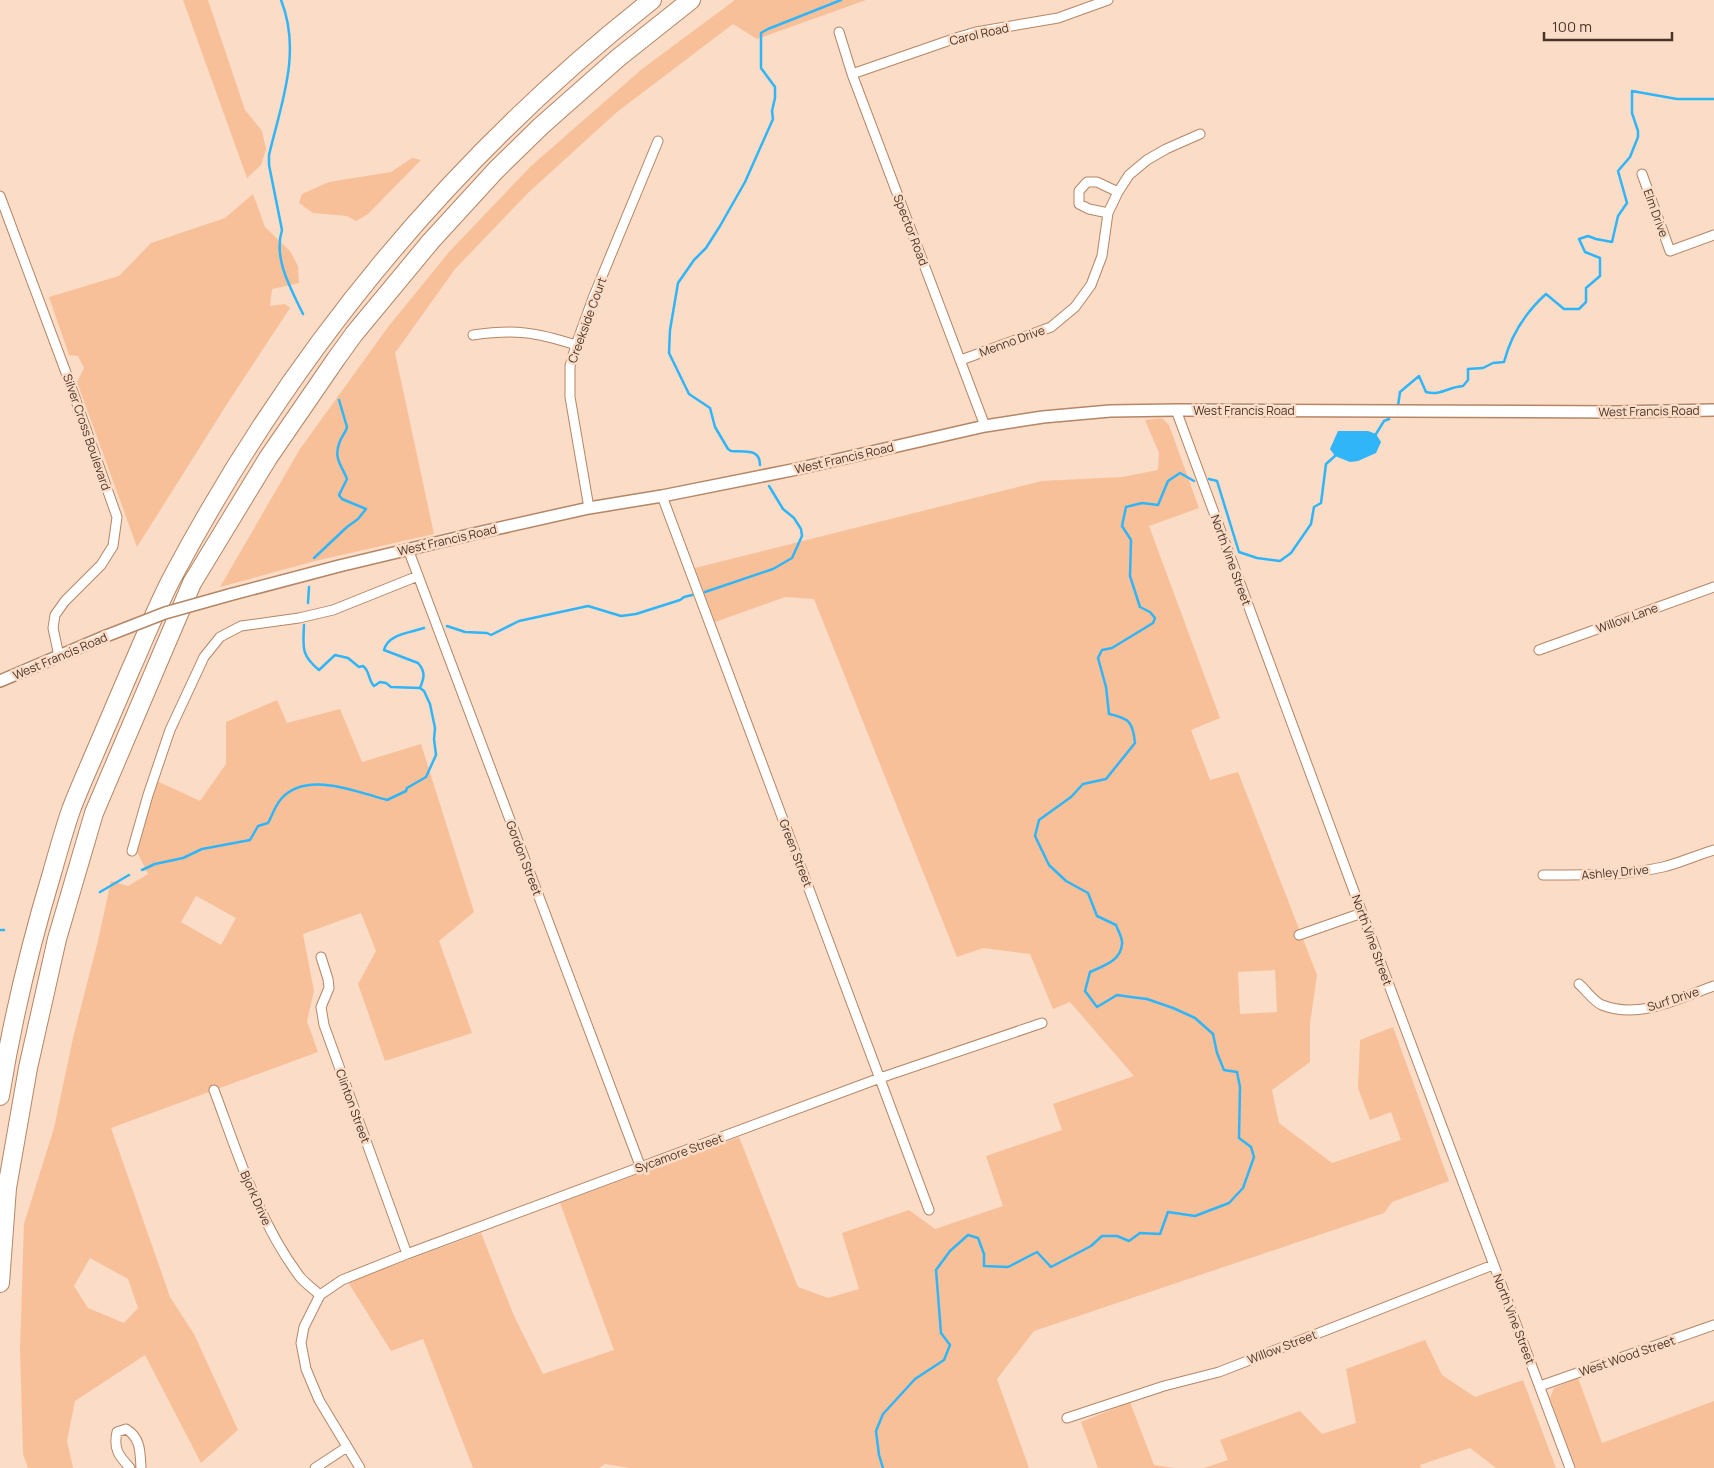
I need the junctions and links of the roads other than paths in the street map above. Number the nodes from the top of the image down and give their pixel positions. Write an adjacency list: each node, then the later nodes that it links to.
1 (652, 0): 38 (highway)
2 (691, 0): 43 (highway)
3 (1108, 0): 5 (street, Carol Road)
4 (839, 32): 5 (street, Spector Road)
5 (852, 74): 15 (street, Spector Road)
6 (1200, 134): 9 (street, Menno Drive)
7 (658, 141): 14 (street, Creekside Court)
8 (1642, 174): 12 (street, Elm Drive)
9 (1118, 192): 11 (street, Menno Drive); 11 (street)
10 (0, 196): 25 (street, Silver Cross Boulevard)
11 (1108, 213): 15 (street, Menno Drive)
12 (1714, 235)
13 (472, 335): 14 (street)
14 (576, 345): 20 (street, Creekside Court)
15 (961, 360): 18 (street, Spector Road)
16 (1176, 410): 17 (street, West Francis Road); 18 (street, West Francis Road); 30 (street, North Vine Street)
17 (1714, 410)
18 (985, 426): 19 (street, West Francis Road)
19 (662, 496): 20 (street, West Francis Road); 36 (street, Green Street)
20 (589, 508): 21 (street, West Francis Road)
21 (408, 549): 22 (street, Gordon Street); 25 (street, West Francis Road, bridge)
22 (418, 576): 28 (street); 39 (street, Gordon Street)
23 (1714, 587): 24 (street, Willow Lane)
24 (1539, 650)
25 (59, 656): 26 (street, West Francis Road)
26 (0, 681)
27 (1714, 850): 29 (street, Ashley Drive)
28 (132, 852)
29 (1543, 875)
30 (1362, 913): 31 (street); 42 (street, North Vine Street)
31 (1298, 934)
32 (321, 957): 41 (street, Clinton Street)
33 (1580, 984): 34 (street, Surf Drive)
34 (1714, 986)
35 (1042, 1023): 36 (street, Sycamore Street)
36 (880, 1078): 39 (street, Sycamore Street); 40 (street, Green Street)
37 (214, 1090): 44 (street, Bjork Drive)
38 (0, 1096)
39 (641, 1168): 41 (street, Sycamore Street)
40 (929, 1210)
41 (407, 1254): 44 (street, Sycamore Street)
42 (1493, 1265): 46 (street, North Vine Street); 47 (street, Willow Street)
43 (0, 1283)
44 (320, 1295): 48 (street)
45 (1714, 1325): 46 (street, West Wood Street)
46 (1540, 1386): 53 (street, North Vine Street)
47 (1067, 1418)
48 (347, 1447): 51 (street); 52 (street)
49 (130, 1468): 50 (street)
50 (141, 1468)
51 (315, 1468)
52 (360, 1468)
53 (1570, 1468)

